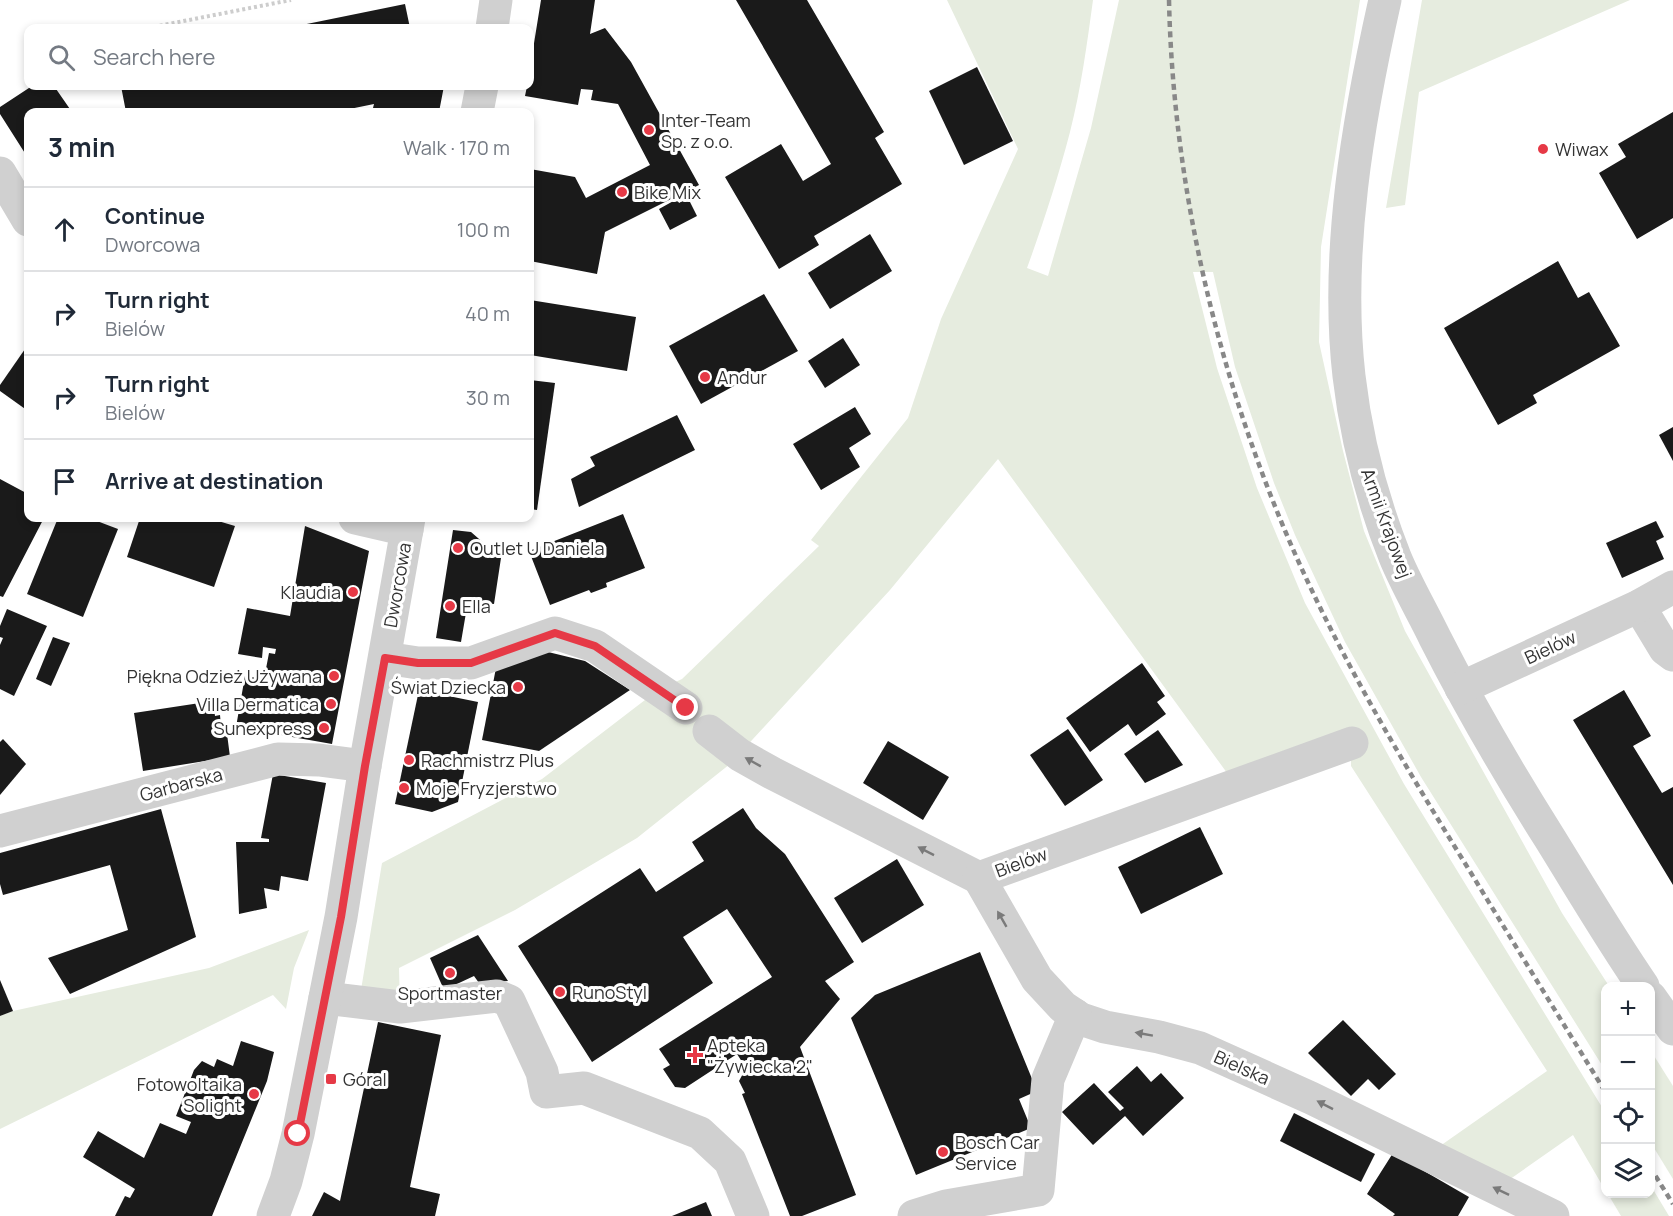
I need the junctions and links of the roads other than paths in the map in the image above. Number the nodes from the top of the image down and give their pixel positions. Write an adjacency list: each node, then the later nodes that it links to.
1 (496, 0): 3 (street)
2 (1385, 0): 14 (street, Armii Krajowej)
3 (493, 24)
4 (481, 90): 5 (street)
5 (478, 108)
6 (0, 173): 7 (street)
7 (24, 213)
8 (390, 522): 9 (street)
9 (408, 524): 13 (street, Dworcowa)
10 (1673, 587): 11 (street, Bielów)
11 (1639, 606): 12 (street); 14 (street, Bielów)
12 (1673, 655)
13 (385, 658): 15 (street); 18 (street, Dworcowa)
14 (1461, 688): 21 (street, Armii Krajowej)
15 (686, 708)
16 (709, 731): 20 (street, Bielów, one-way to 16)
17 (1352, 743): 20 (street, Bielów)
18 (365, 766): 19 (street, Garbarska); 22 (street, Dworcowa)
19 (0, 831)
20 (979, 878): 24 (street, Bielska, one-way to 20)
21 (1640, 982)
22 (325, 998): 26 (street, Dworcowa); 27 (street)
23 (1655, 1004): 25 (street)
24 (1075, 1015): 28 (street); 29 (street, Bielska, one-way to 24)
25 (1673, 1029)
26 (273, 1216)
27 (753, 1216)
28 (914, 1216)
29 (1553, 1216)

